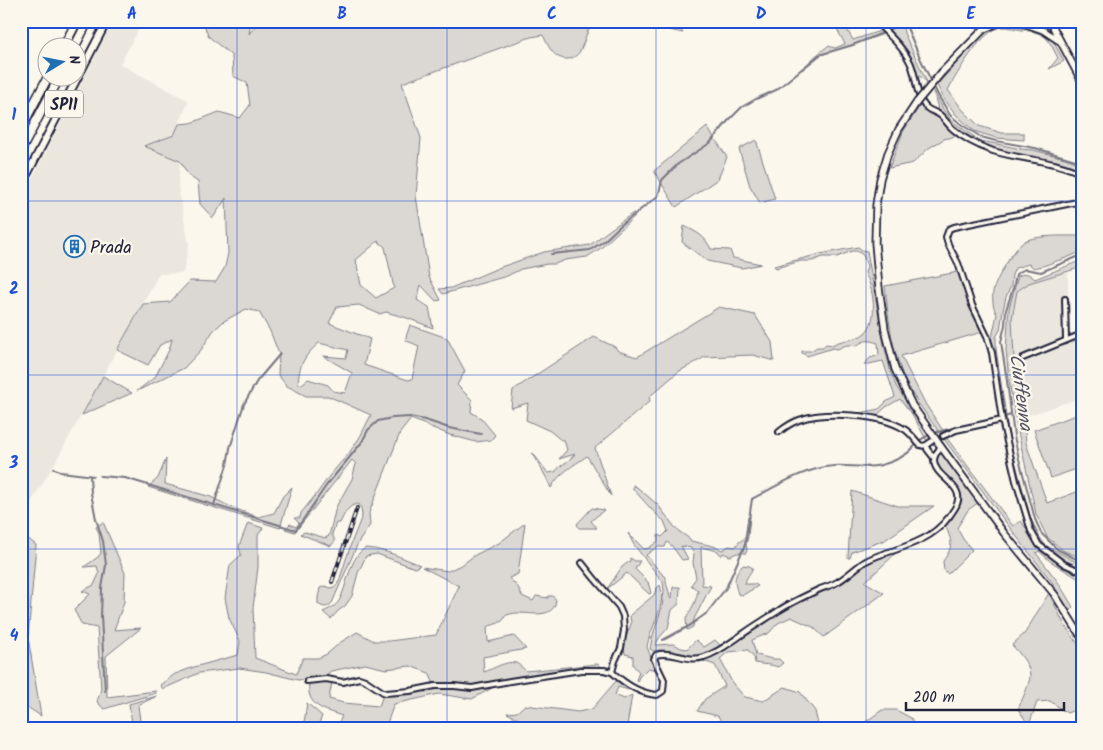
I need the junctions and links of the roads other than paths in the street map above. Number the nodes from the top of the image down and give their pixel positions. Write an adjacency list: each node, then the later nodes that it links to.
1 (76, 21): 14 (highway)
2 (88, 21): 15 (highway)
3 (107, 21): 23 (main road, SP11)
4 (875, 21): 22 (street)
5 (988, 21): 13 (main road)
6 (1006, 21): 13 (main road)
7 (1014, 21): 11 (main road)
8 (1038, 21): 11 (main road)
9 (1052, 21): 16 (main road)
10 (1078, 21): 12 (street)
11 (1026, 24): 16 (main road)
12 (1082, 25)
13 (984, 29): 34 (main road, bridge)
14 (68, 38)
15 (79, 38)
16 (1060, 42): 17 (main road)
17 (1082, 82)
18 (42, 88): 20 (highway)
19 (54, 88): 21 (highway)
20 (21, 128)
21 (21, 150)
22 (1082, 174)
23 (21, 186)
24 (1082, 201): 29 (street)
25 (1065, 299): 27 (street)
26 (1082, 334): 27 (street)
27 (1066, 340): 28 (street)
28 (1023, 358)
29 (1002, 420): 31 (street); 37 (street)
30 (779, 432): 33 (street)
31 (943, 436)
32 (932, 441): 33 (street)
33 (927, 445): 35 (street)
34 (941, 446): 35 (street); 38 (main road)
35 (934, 458): 39 (street)
36 (582, 563): 39 (street)
37 (1082, 572)
38 (1082, 638)
39 (612, 672): 40 (street)
40 (307, 681)

